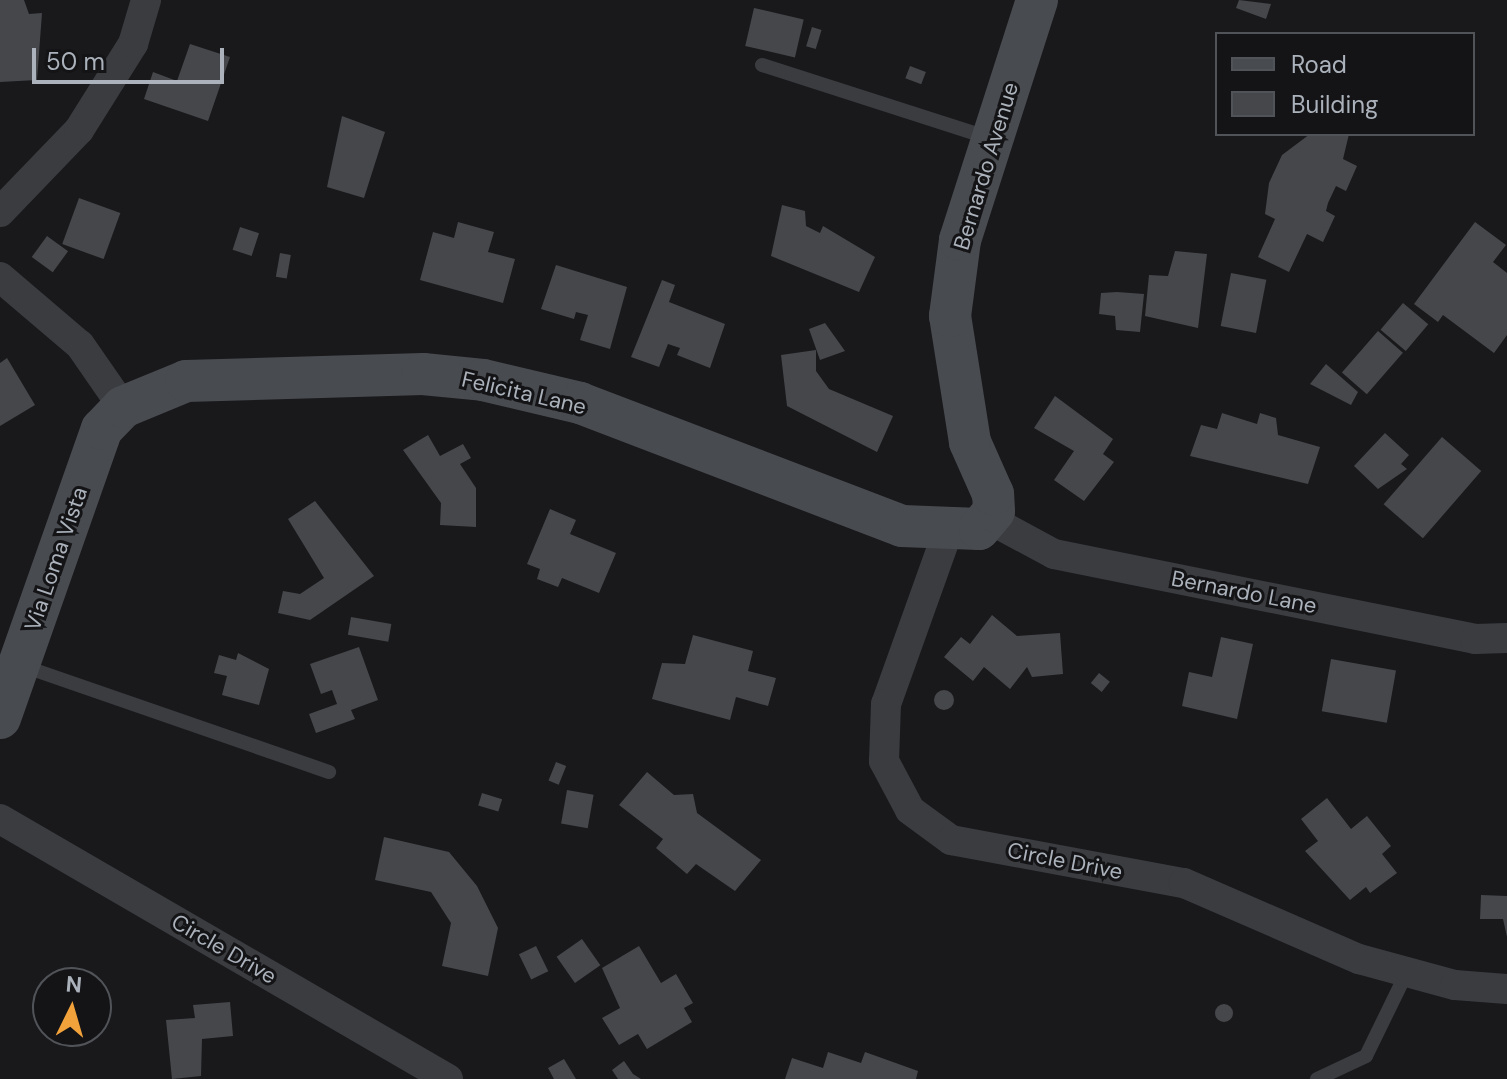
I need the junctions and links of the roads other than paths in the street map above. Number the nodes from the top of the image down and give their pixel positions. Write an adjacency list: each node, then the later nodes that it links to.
1 (146, 0): 5 (street)
2 (1037, 0): 4 (street, Bernardo Avenue)
3 (762, 65): 4 (lane)
4 (993, 140): 8 (street, Bernardo Avenue)
5 (0, 212)
6 (0, 277): 7 (street)
7 (123, 407): 9 (street, Felicita Lane); 11 (street, Via Loma Vista)
8 (989, 519): 9 (street, Felicita Lane); 10 (street, Bernardo Lane)
9 (948, 531): 15 (street, Circle Drive)
10 (1507, 638)
11 (19, 665): 12 (street, Via Loma Vista); 13 (lane)
12 (0, 718)
13 (329, 772)
14 (0, 819): 17 (street, Circle Drive)
15 (1407, 972): 16 (street, Circle Drive); 18 (lane)
16 (1507, 989)
17 (448, 1079)
18 (1317, 1079)

